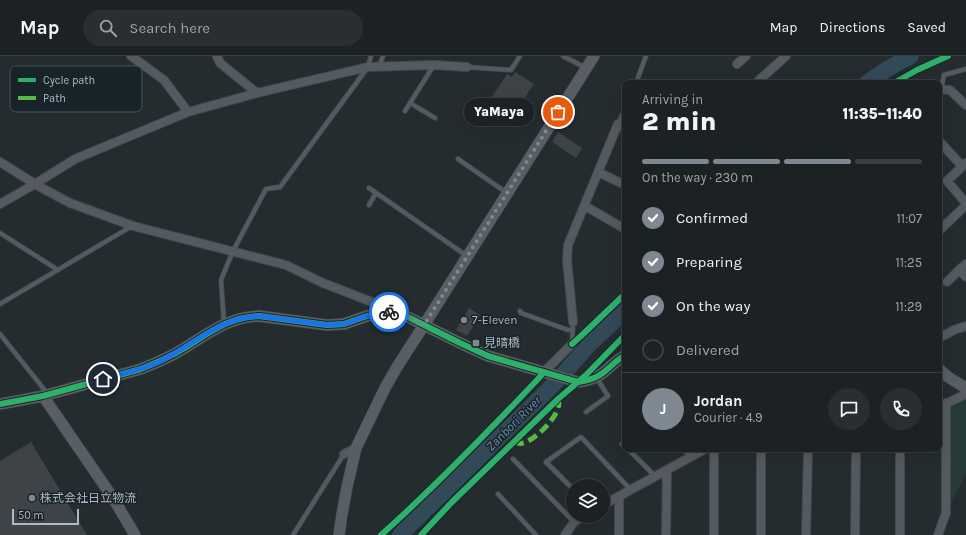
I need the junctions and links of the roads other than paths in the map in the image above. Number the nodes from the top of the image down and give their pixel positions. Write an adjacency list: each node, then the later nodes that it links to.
1 (131, 56): 26 (street)
2 (216, 56): 22 (street)
3 (371, 56): 13 (lane)
4 (383, 56): 14 (lane)
5 (520, 56): 15 (lane)
6 (563, 56): 16 (lane)
7 (594, 56): 16 (street)
8 (646, 56): 18 (lane)
9 (746, 56): 11 (street)
10 (786, 56): 19 (street)
11 (737, 64)
12 (434, 65): 14 (street); 15 (street); 23 (lane)
13 (368, 67): 14 (street); 22 (street); 47 (lane)
14 (379, 67)
15 (467, 67)
16 (587, 68): 38 (street)
17 (966, 69): 20 (lane)
18 (637, 80)
19 (759, 80)
20 (942, 82)
21 (942, 89): 24 (street)
22 (257, 93): 26 (street)
23 (410, 103): 25 (lane); 27 (lane)
24 (966, 105)
25 (405, 111)
26 (188, 112): 34 (street)
27 (435, 118)
28 (622, 126): 33 (street)
29 (942, 144): 32 (street)
30 (458, 159): 38 (lane)
31 (0, 162): 34 (street)
32 (964, 165): 40 (street)
33 (598, 172): 35 (street); 42 (street)
34 (35, 184): 39 (street); 43 (street)
35 (622, 184)
36 (369, 188): 37 (lane)
37 (376, 193): 41 (lane); 48 (lane)
38 (508, 193): 48 (street)
39 (0, 204)
40 (966, 204): 45 (street)
41 (369, 205)
42 (584, 206): 44 (street); 59 (street)
43 (133, 226): 47 (street); 50 (lane)
44 (622, 227)
45 (942, 228)
46 (0, 233): 50 (lane)
47 (233, 251): 56 (street); 57 (lane)
48 (467, 257): 58 (street)
49 (966, 264): 51 (street)
50 (58, 270): 54 (lane)
51 (959, 270): 52 (street); 53 (street)
52 (966, 277)
53 (947, 282)
54 (0, 304)
55 (520, 311): 59 (lane)
56 (387, 312): 57 (street); 58 (street)
57 (224, 324): 70 (street)
58 (424, 325): 65 (street); 74 (street)
59 (573, 326): 63 (lane)
60 (966, 326): 62 (street)
61 (0, 334): 70 (lane)
62 (942, 336)
63 (572, 344): 65 (street)
64 (622, 356): 67 (street)
65 (545, 372): 67 (street)
66 (942, 372): 68 (street)
67 (596, 377): 73 (lane)
68 (966, 388)
69 (966, 394): 72 (street)
70 (45, 395): 71 (street); 96 (street)
71 (0, 404)
72 (943, 405): 109 (street)
73 (586, 412)
74 (356, 448): 83 (street); 98 (street)
75 (631, 452): 87 (lane)
76 (687, 452): 84 (lane)
77 (699, 452): 84 (street)
78 (714, 452): 104 (street)
79 (762, 452): 105 (street)
80 (808, 452): 106 (street)
81 (856, 452): 107 (street)
82 (900, 452): 108 (street)
83 (344, 454): 97 (lane)
84 (692, 456): 86 (street)
85 (513, 459): 93 (lane)
86 (667, 470): 87 (street); 103 (street)
87 (656, 476): 89 (street)
88 (566, 482): 89 (lane)
89 (631, 490): 91 (street)
90 (498, 494): 99 (lane)
91 (619, 496): 92 (street); 102 (street)
92 (610, 502)
93 (566, 514)
94 (573, 523): 100 (street)
95 (574, 523): 101 (street)
96 (135, 535)
97 (293, 535)
98 (339, 535)
99 (536, 535)
100 (565, 535)
101 (574, 535)
102 (619, 535)
103 (666, 535)
104 (714, 535)
105 (761, 535)
106 (806, 535)
107 (855, 535)
108 (900, 535)
109 (938, 535)

